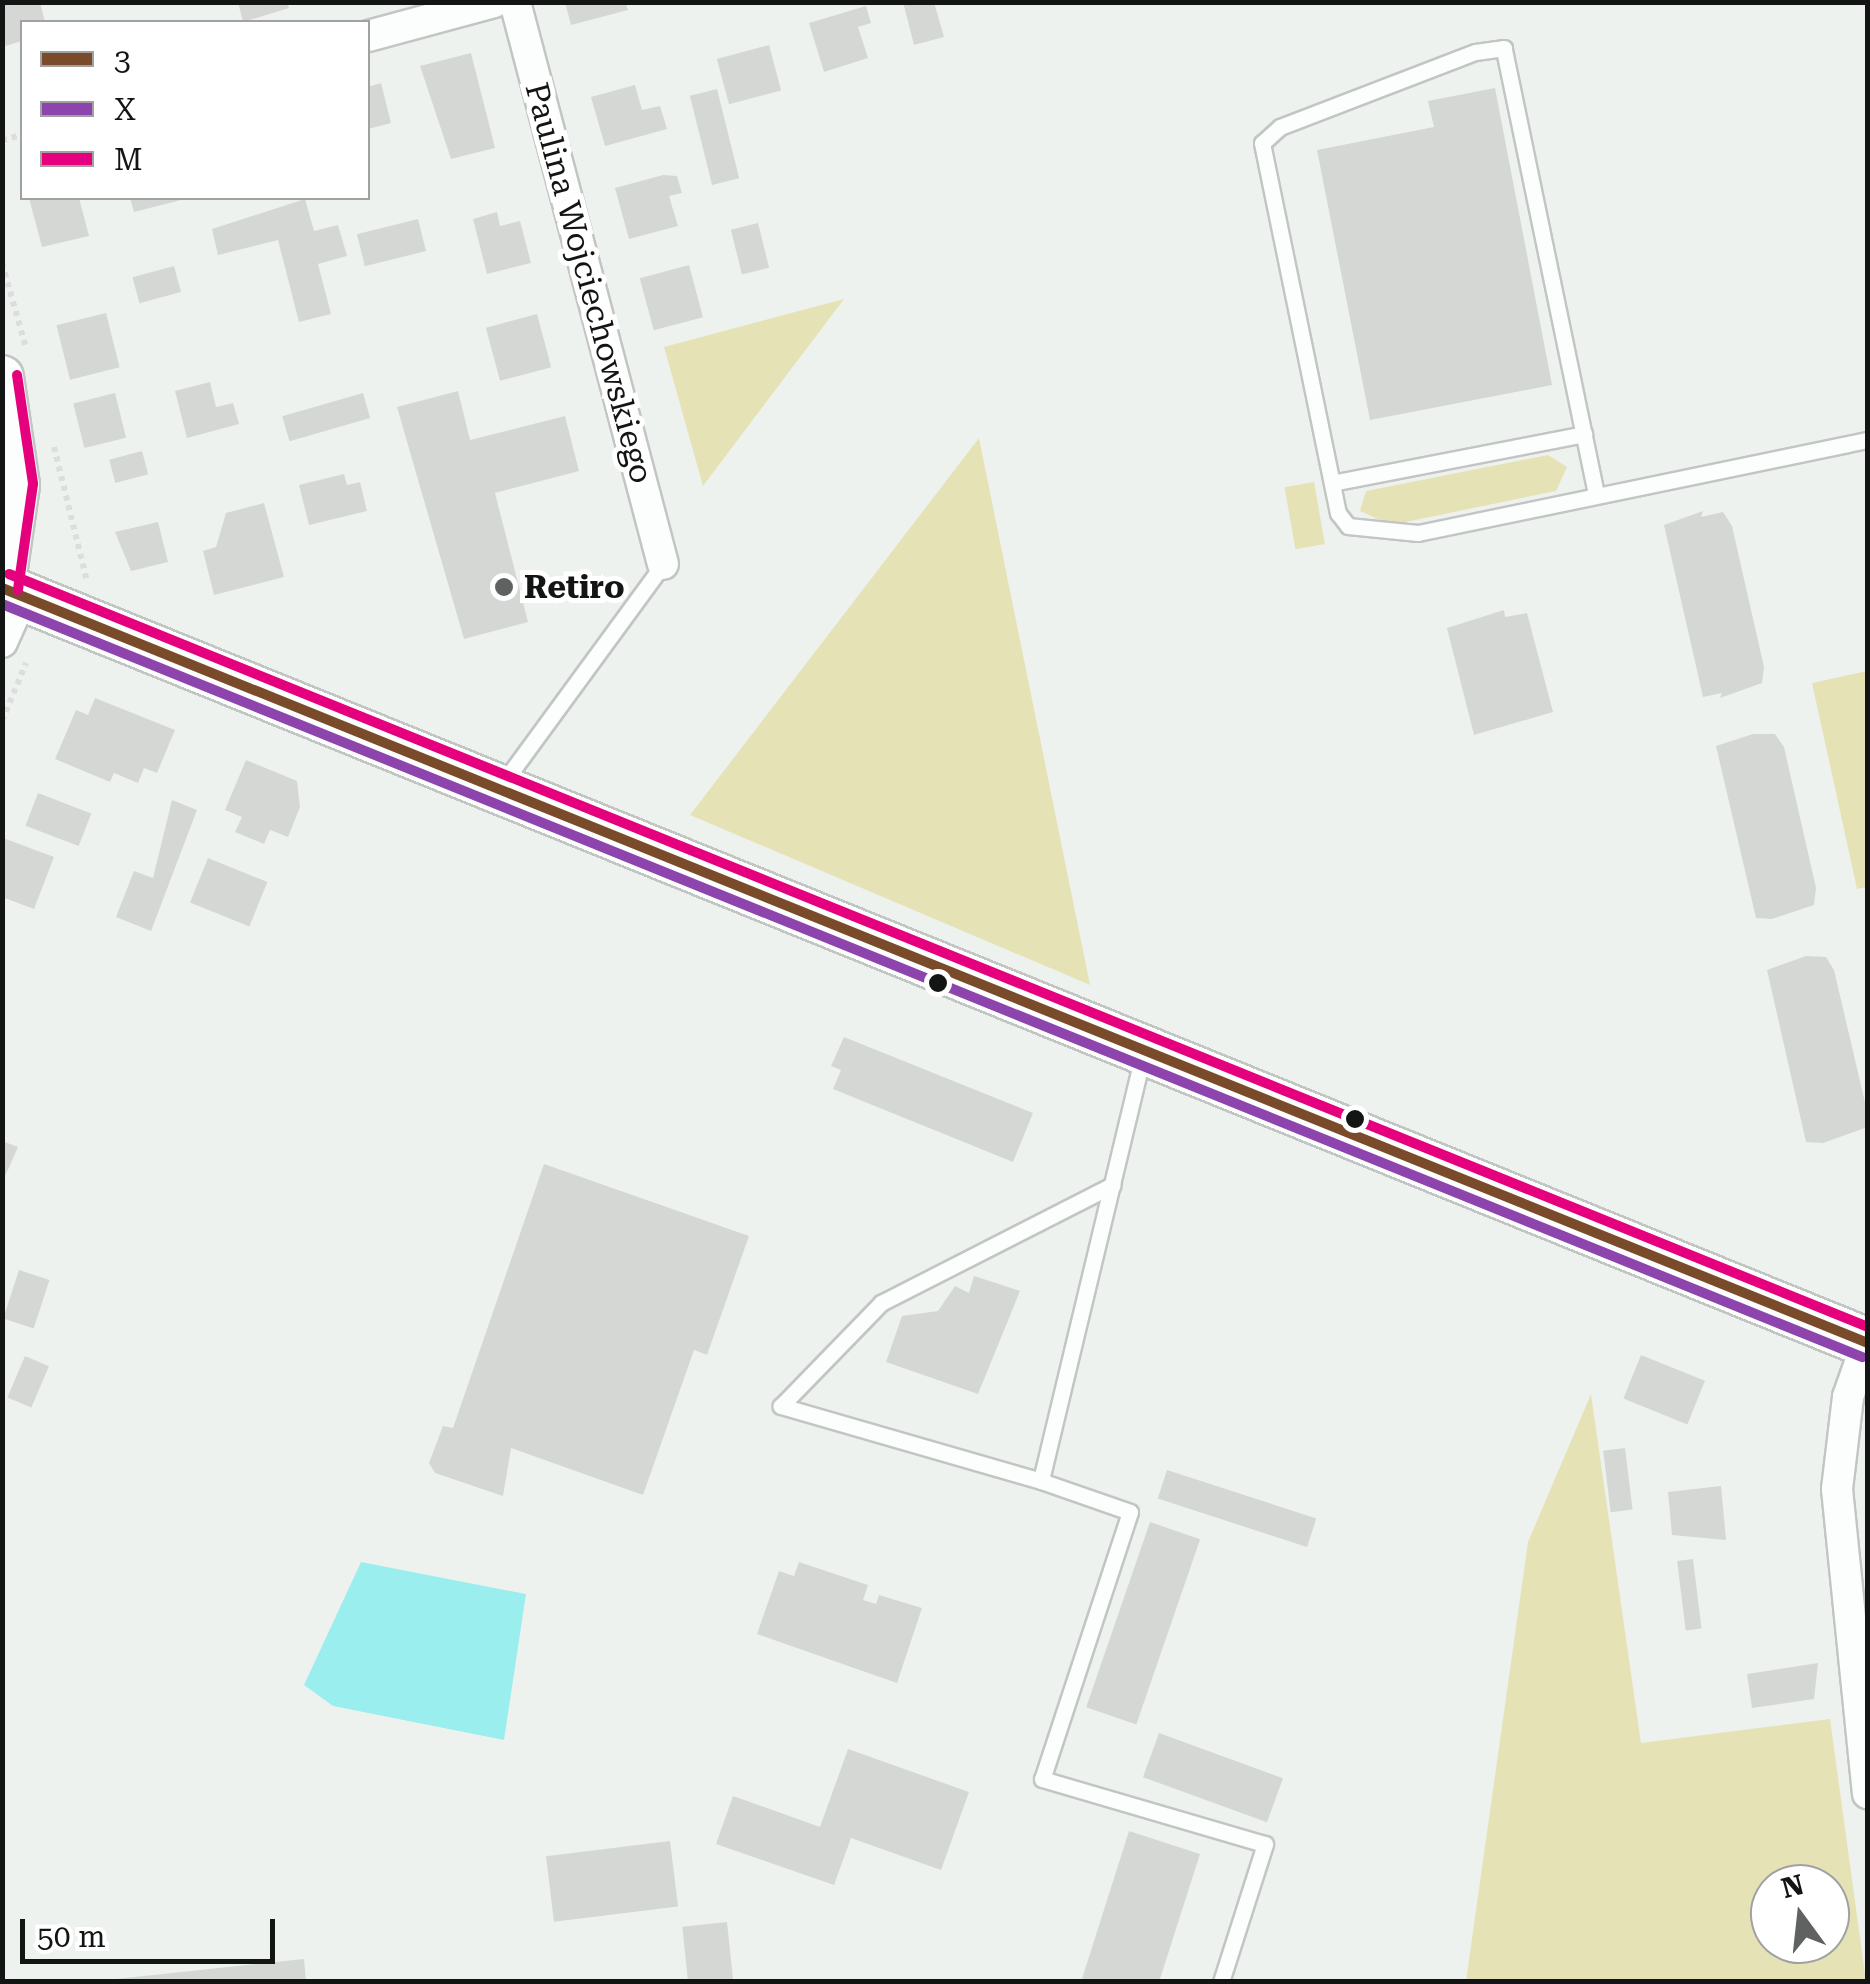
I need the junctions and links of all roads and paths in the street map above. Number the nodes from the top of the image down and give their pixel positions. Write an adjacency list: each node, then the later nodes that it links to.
1 (494, 2): 3 (street)
2 (515, 2): 11 (street, Paulina Wojciechowskiego)
3 (370, 35)
4 (2, 263): 5 (path)
5 (16, 368): 12 (street)
6 (50, 433): 13 (path)
7 (1584, 434): 9 (lane); 9 (lane); 10 (lane)
8 (1868, 440): 10 (lane)
9 (1332, 483): 10 (lane)
10 (1596, 494)
11 (663, 564): 17 (lane)
12 (3, 588): 14 (street); 17 (main road)
13 (89, 590)
14 (2, 642)
15 (31, 655): 16 (path)
16 (2, 722)
17 (498, 790): 18 (main road)
18 (1144, 1052): 19 (lane); 20 (main road)
19 (1112, 1185): 21 (lane); 21 (lane)
20 (1867, 1343): 22 (street)
21 (1041, 1481): 23 (lane)
22 (1868, 1793)
23 (1221, 1982)

